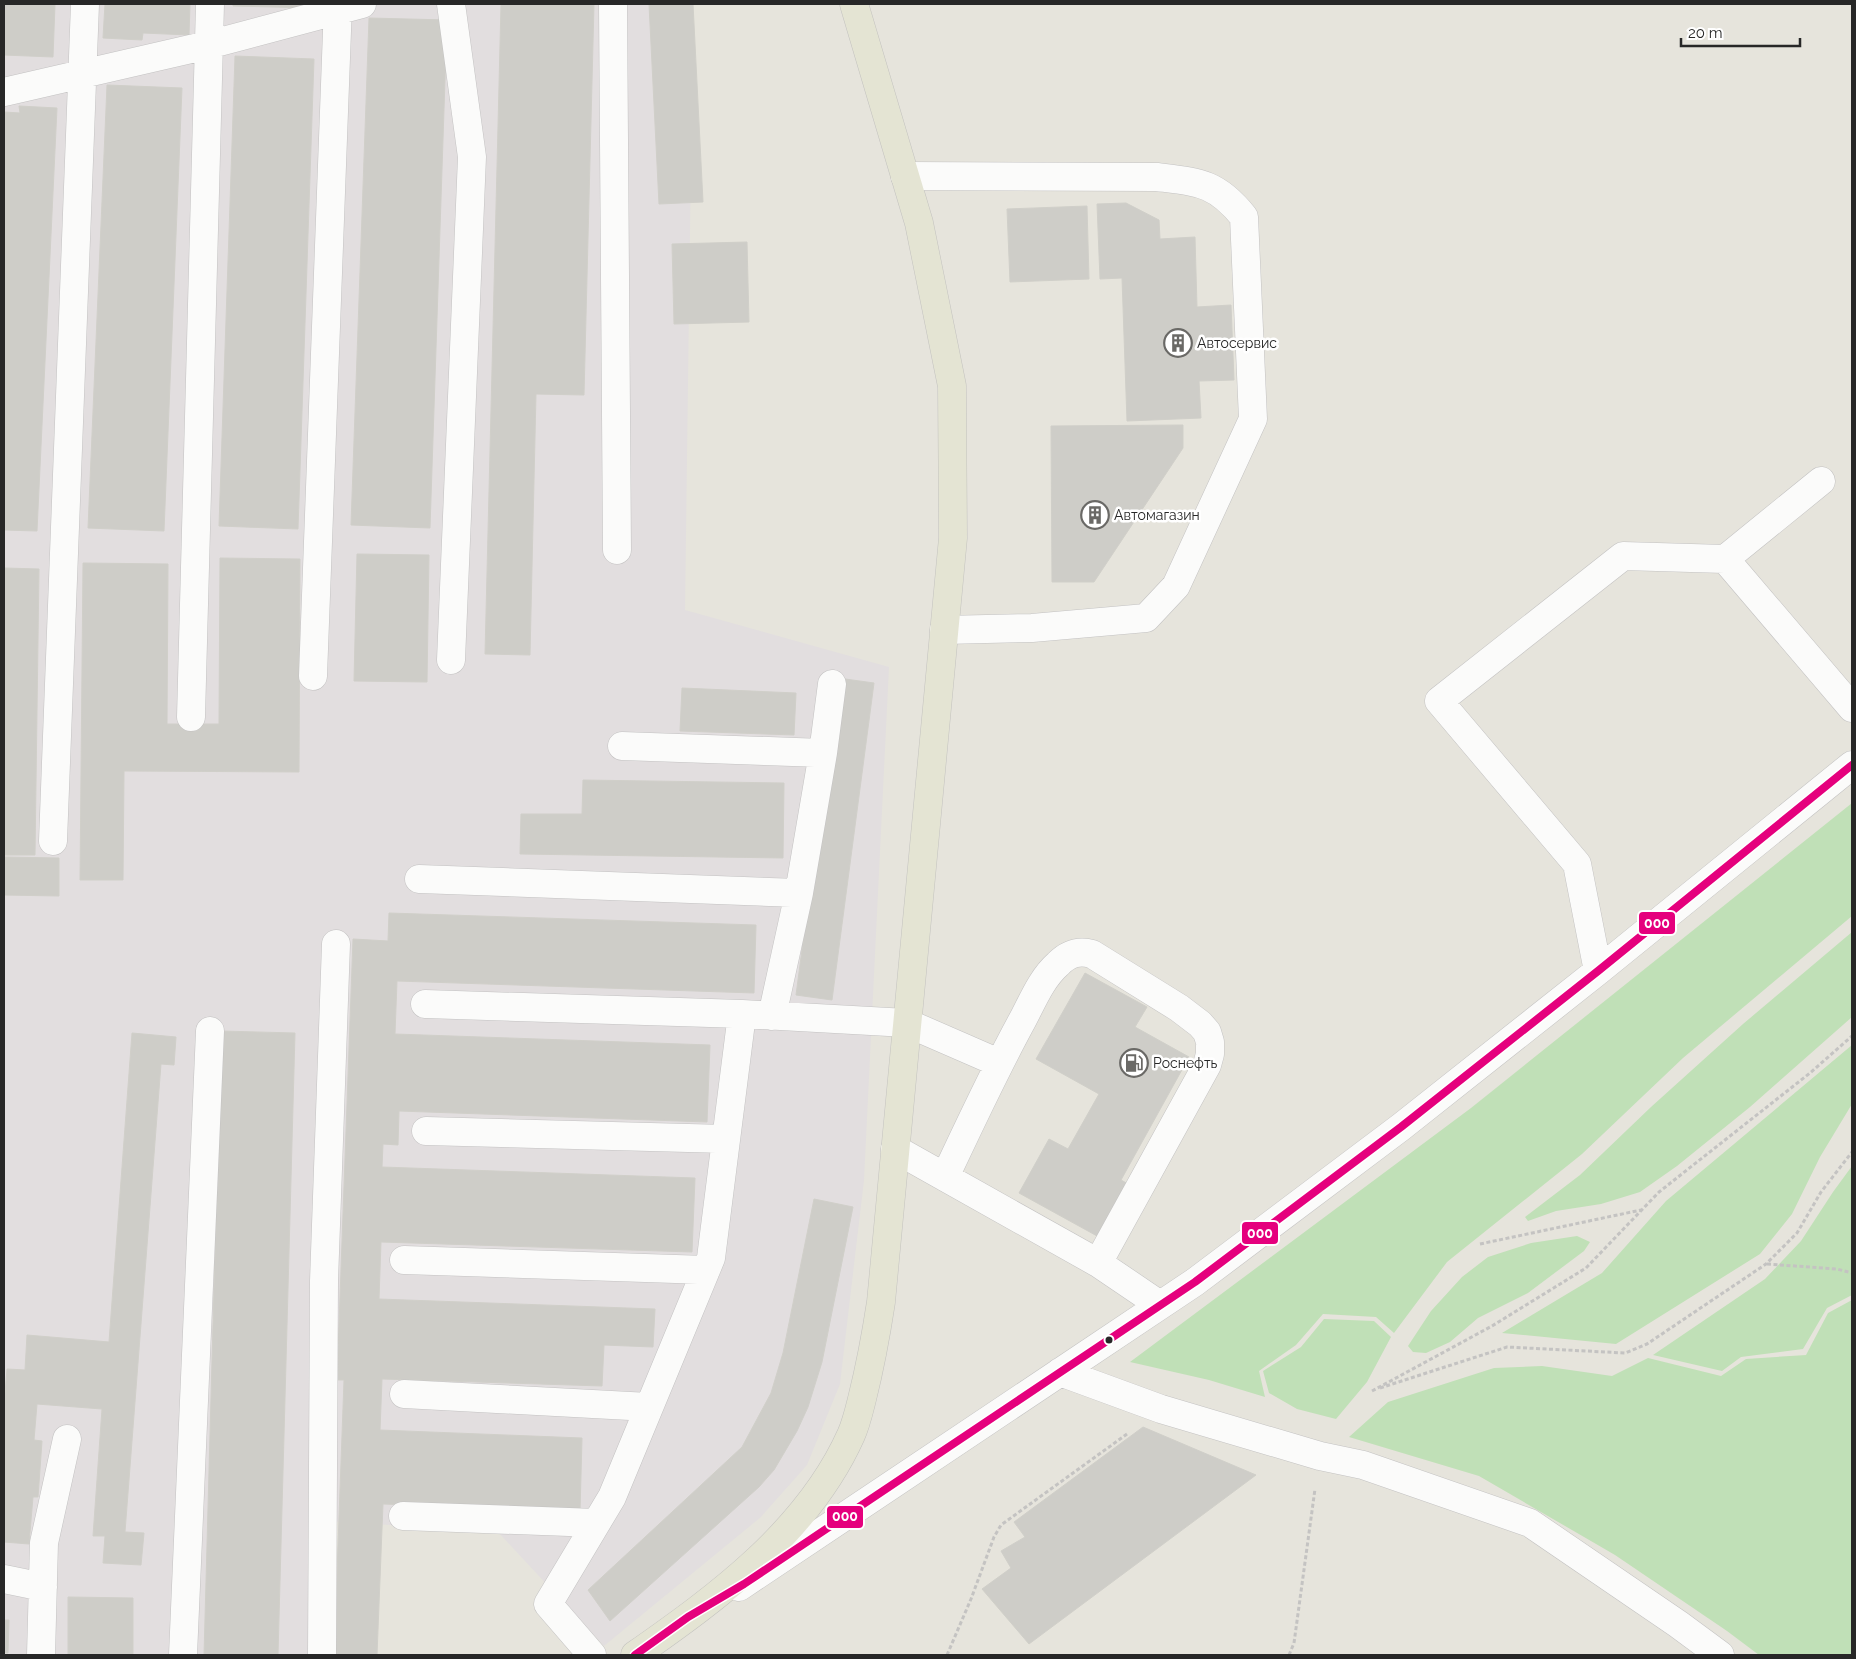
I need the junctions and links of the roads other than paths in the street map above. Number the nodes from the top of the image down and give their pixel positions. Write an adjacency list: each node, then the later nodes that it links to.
1 (85, 4): 8 (street)
2 (210, 4): 7 (street)
3 (451, 4): 15 (street)
4 (613, 4): 12 (street)
5 (854, 4): 10 (main road)
6 (346, 6): 7 (street); 16 (street)
7 (208, 45): 8 (street); 19 (street)
8 (83, 74): 9 (street); 23 (street)
9 (4, 92)
10 (906, 176): 14 (main road); 14 (street)
11 (1821, 481): 13 (street)
12 (617, 550)
13 (1725, 559): 18 (street); 27 (street)
14 (944, 630): 31 (main road)
15 (451, 660)
16 (313, 676)
17 (832, 684): 21 (street)
18 (1852, 708)
19 (191, 717)
20 (622, 746): 21 (street)
21 (823, 753): 25 (street)
22 (1852, 765): 27 (street)
23 (53, 841)
24 (419, 880): 25 (street)
25 (799, 893): 30 (street)
26 (336, 944): 53 (street)
27 (1598, 971): 41 (street)
28 (425, 1004): 29 (street)
29 (742, 1014): 30 (street); 35 (street)
30 (772, 1016): 31 (street)
31 (907, 1023): 33 (street); 36 (main road)
32 (210, 1031): 52 (street)
33 (999, 1063): 37 (street); 39 (street)
34 (426, 1130): 35 (street)
35 (726, 1139): 40 (street)
36 (895, 1149): 37 (street); 50 (main road)
37 (945, 1177): 39 (street)
38 (404, 1260): 40 (street)
39 (1098, 1263): 41 (street)
40 (706, 1270): 44 (street)
41 (1160, 1306): 42 (street)
42 (1060, 1372): 50 (street); 56 (street)
43 (404, 1394): 44 (street)
44 (649, 1407): 47 (street)
45 (67, 1439): 49 (street)
46 (404, 1516): 47 (street)
47 (596, 1523): 54 (street)
48 (4, 1579): 49 (street)
49 (43, 1587): 51 (street)
50 (688, 1617): 55 (main road)
51 (41, 1655)
52 (183, 1655)
53 (322, 1655)
54 (592, 1655)
55 (635, 1655)
56 (1720, 1655)

